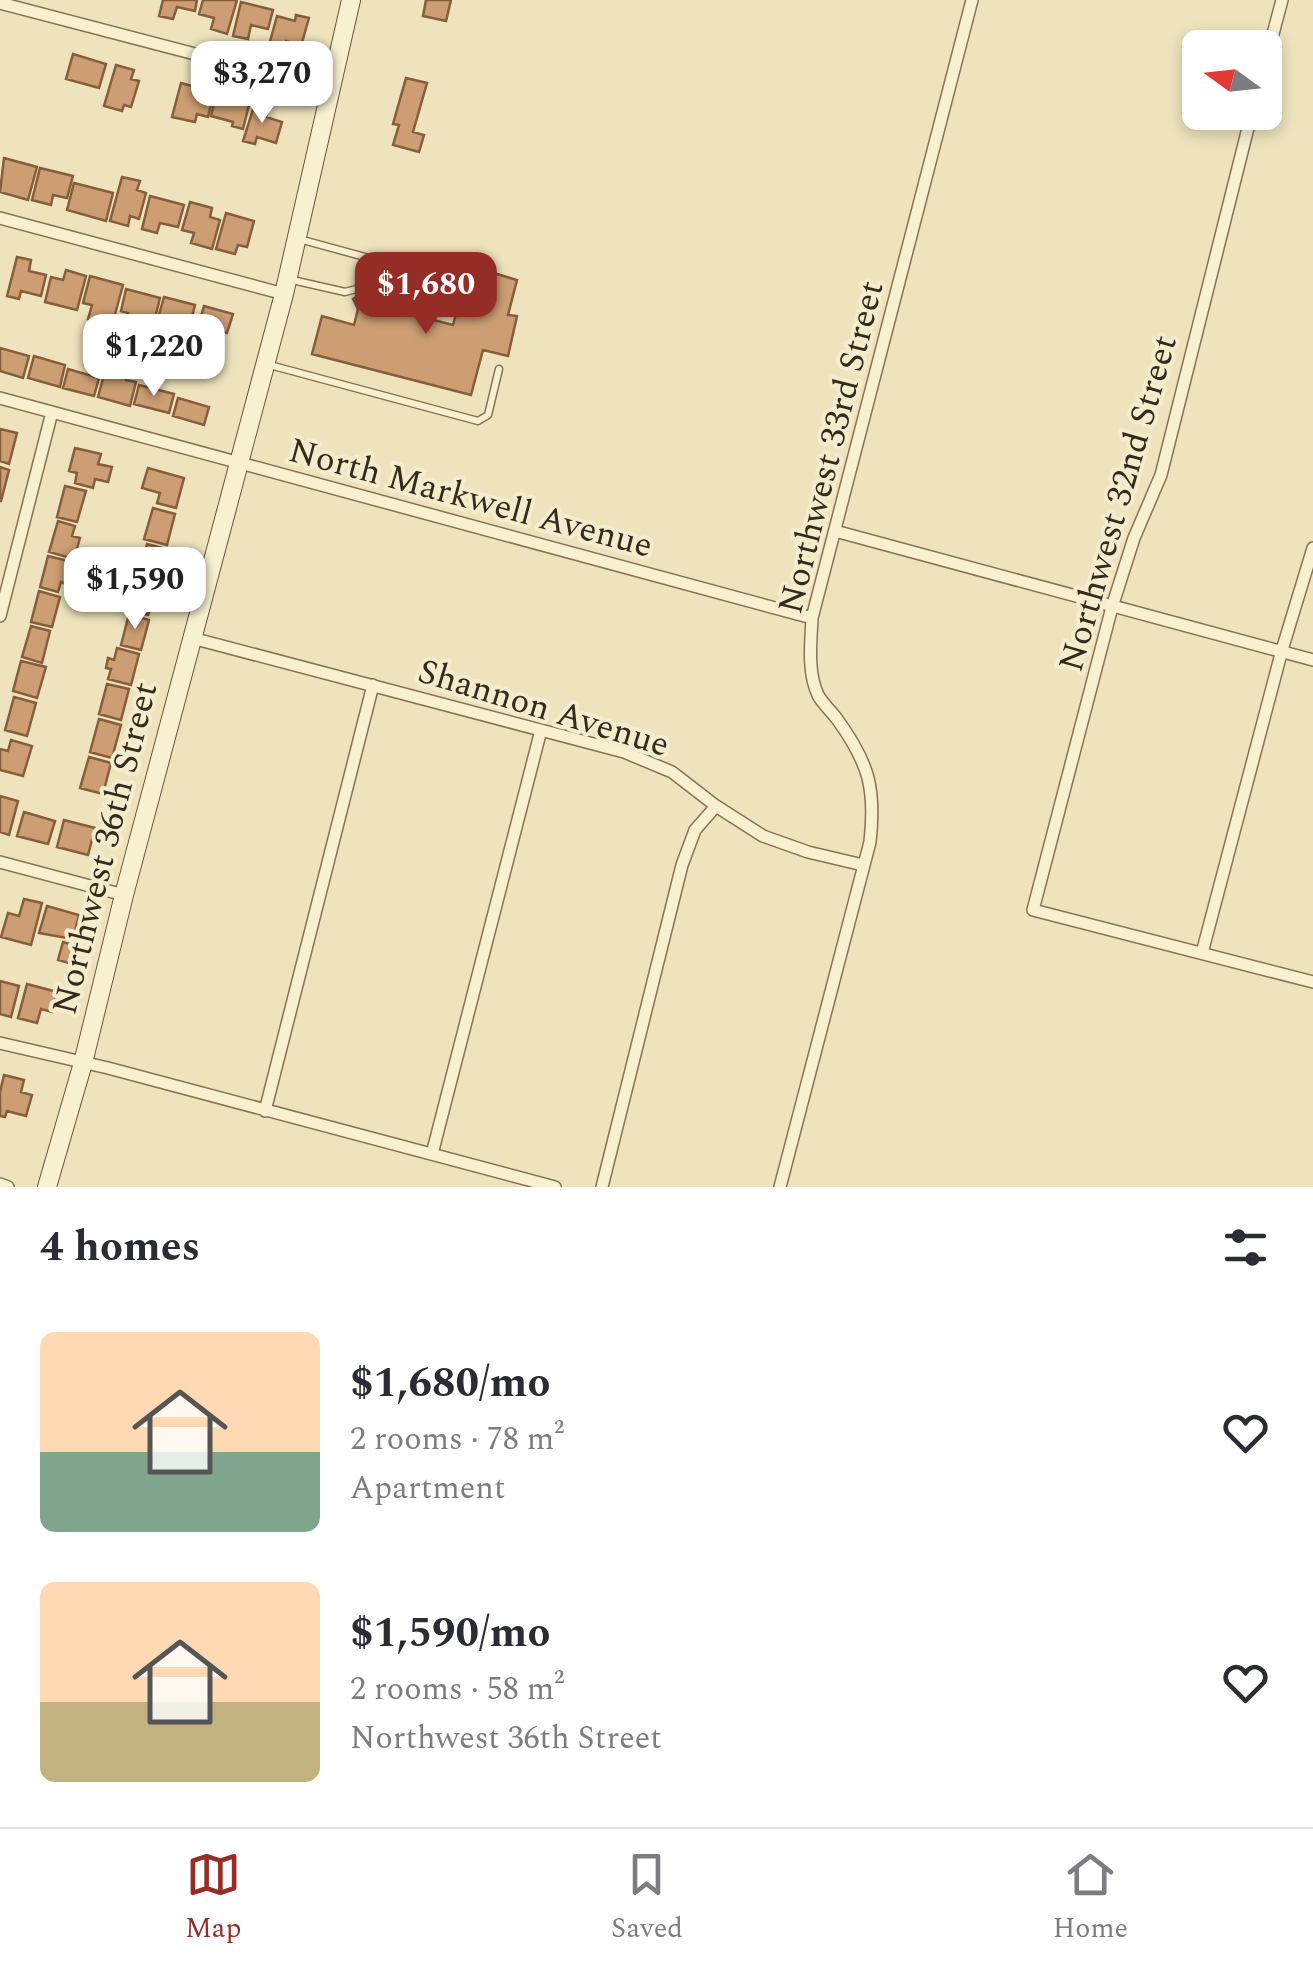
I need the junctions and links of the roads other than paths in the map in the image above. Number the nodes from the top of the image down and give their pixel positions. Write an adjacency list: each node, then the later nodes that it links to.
1 (351, 0): 6 (street, Northwest 36th Street)
2 (972, 0): 16 (street, Northwest 33rd Street)
3 (1282, 0): 5 (street)
4 (0, 3): 6 (street)
5 (1274, 30)
6 (329, 89): 9 (street, Northwest 36th Street)
7 (1248, 130): 18 (street, Northwest 32nd Street)
8 (0, 218): 10 (street)
9 (296, 238): 10 (street, Northwest 36th Street); 10 (lane)
10 (285, 286): 11 (street, Northwest 36th Street)
11 (265, 364): 12 (lane); 15 (street, Northwest 36th Street)
12 (499, 368)
13 (0, 398): 14 (street, North Markwell Avenue)
14 (52, 412): 15 (street, North Markwell Avenue); 19 (street)
15 (239, 462): 20 (street, North Markwell Avenue); 21 (street, Northwest 36th Street)
16 (835, 531): 18 (street); 20 (street, Northwest 33rd Street)
17 (1313, 548): 22 (street)
18 (1112, 607): 22 (street); 30 (street, Northwest 32nd Street)
19 (0, 616)
20 (812, 618): 28 (street, Northwest 33rd Street)
21 (192, 638): 24 (street, Shannon Avenue); 29 (street, Northwest 36th Street)
22 (1282, 650): 23 (street); 30 (street)
23 (1313, 660)
24 (373, 685): 25 (street, Shannon Avenue); 34 (street)
25 (541, 730): 26 (street, Shannon Avenue); 35 (street)
26 (716, 806): 28 (street, Shannon Avenue); 40 (street)
27 (0, 862): 29 (street)
28 (862, 865): 41 (street, Northwest 33rd Street)
29 (124, 895): 33 (street, Northwest 36th Street)
30 (1202, 953): 31 (street)
31 (1313, 982)
32 (0, 1043): 33 (street)
33 (83, 1063): 34 (street); 38 (street, Northwest 36th Street)
34 (265, 1110): 35 (street)
35 (432, 1154): 39 (street)
36 (0, 1184): 37 (street)
37 (8, 1187)
38 (47, 1187)
39 (555, 1187)
40 (602, 1187)
41 (780, 1187)

